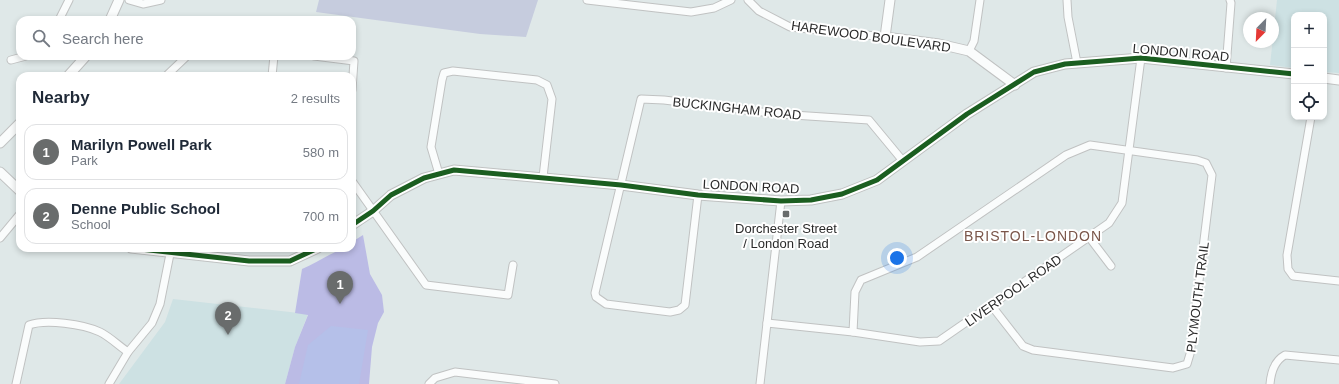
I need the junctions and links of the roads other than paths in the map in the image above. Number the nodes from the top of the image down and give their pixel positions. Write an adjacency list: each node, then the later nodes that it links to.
1 (69, 0): 13 (street)
2 (119, 0): 14 (street)
3 (129, 0): 4 (street)
4 (161, 0)
5 (587, 0): 12 (street)
6 (731, 0): 12 (street)
7 (748, 0): 15 (street, HAREWOOD BOULEVARD)
8 (890, 0): 15 (street)
9 (980, 0): 16 (street)
10 (1067, 0): 24 (street)
11 (1230, 0): 25 (street)
12 (619, 2)
13 (61, 16)
14 (112, 16)
15 (886, 37): 16 (street, HAREWOOD BOULEVARD)
16 (969, 51): 33 (street, HAREWOOD BOULEVARD)
17 (16, 58): 19 (street)
18 (1141, 58): 24 (street, LONDON ROAD); 25 (street, LONDON ROAD); 37 (street, LIVERPOOL ROAD)
19 (10, 60)
20 (82, 60): 26 (street)
21 (183, 60): 27 (street)
22 (274, 60): 28 (street)
23 (346, 60): 29 (street)
24 (1077, 63): 33 (street, LONDON ROAD)
25 (1226, 68): 30 (street, LONDON ROAD)
26 (72, 72)
27 (170, 72)
28 (272, 72)
29 (353, 72)
30 (1291, 74)
31 (1327, 78): 32 (street)
32 (1339, 80)
33 (1015, 84): 38 (street, LONDON ROAD)
34 (1310, 120): 57 (street)
35 (16, 127): 36 (street)
36 (0, 143)
37 (1128, 151): 50 (street, LIVERPOOL ROAD); 58 (street, PLYMOUTH TRAIL); 60 (street)
38 (903, 161): 42 (street, BUCKINGHAM ROAD); 46 (street, LONDON ROAD)
39 (0, 172): 43 (street)
40 (439, 174): 41 (street, LONDON ROAD); 41 (street); 47 (street, LONDON ROAD)
41 (543, 177): 42 (street, LONDON ROAD)
42 (621, 185): 45 (street, LONDON ROAD); 45 (street)
43 (16, 187)
44 (356, 187): 47 (street)
45 (698, 195): 46 (street, LONDON ROAD)
46 (781, 201): 59 (street)
47 (373, 211): 49 (street, LONDON ROAD); 55 (street)
48 (16, 219): 51 (street)
49 (356, 222)
50 (1089, 236): 56 (street); 58 (street, LIVERPOOL ROAD)
51 (0, 238)
52 (170, 252): 61 (street)
53 (184, 252): 54 (street)
54 (309, 252)
55 (513, 265)
56 (1111, 266)
57 (1339, 281)
58 (991, 305): 60 (street, LIVERPOOL ROAD)
59 (767, 323): 60 (street, LIVERPOOL ROAD); 68 (street)
60 (853, 332)
61 (128, 352): 64 (street); 65 (street)
62 (1339, 360): 69 (street)
63 (536, 383): 66 (street); 67 (street)
64 (16, 384)
65 (109, 384)
66 (429, 384)
67 (555, 384)
68 (760, 384)
69 (1270, 384)

